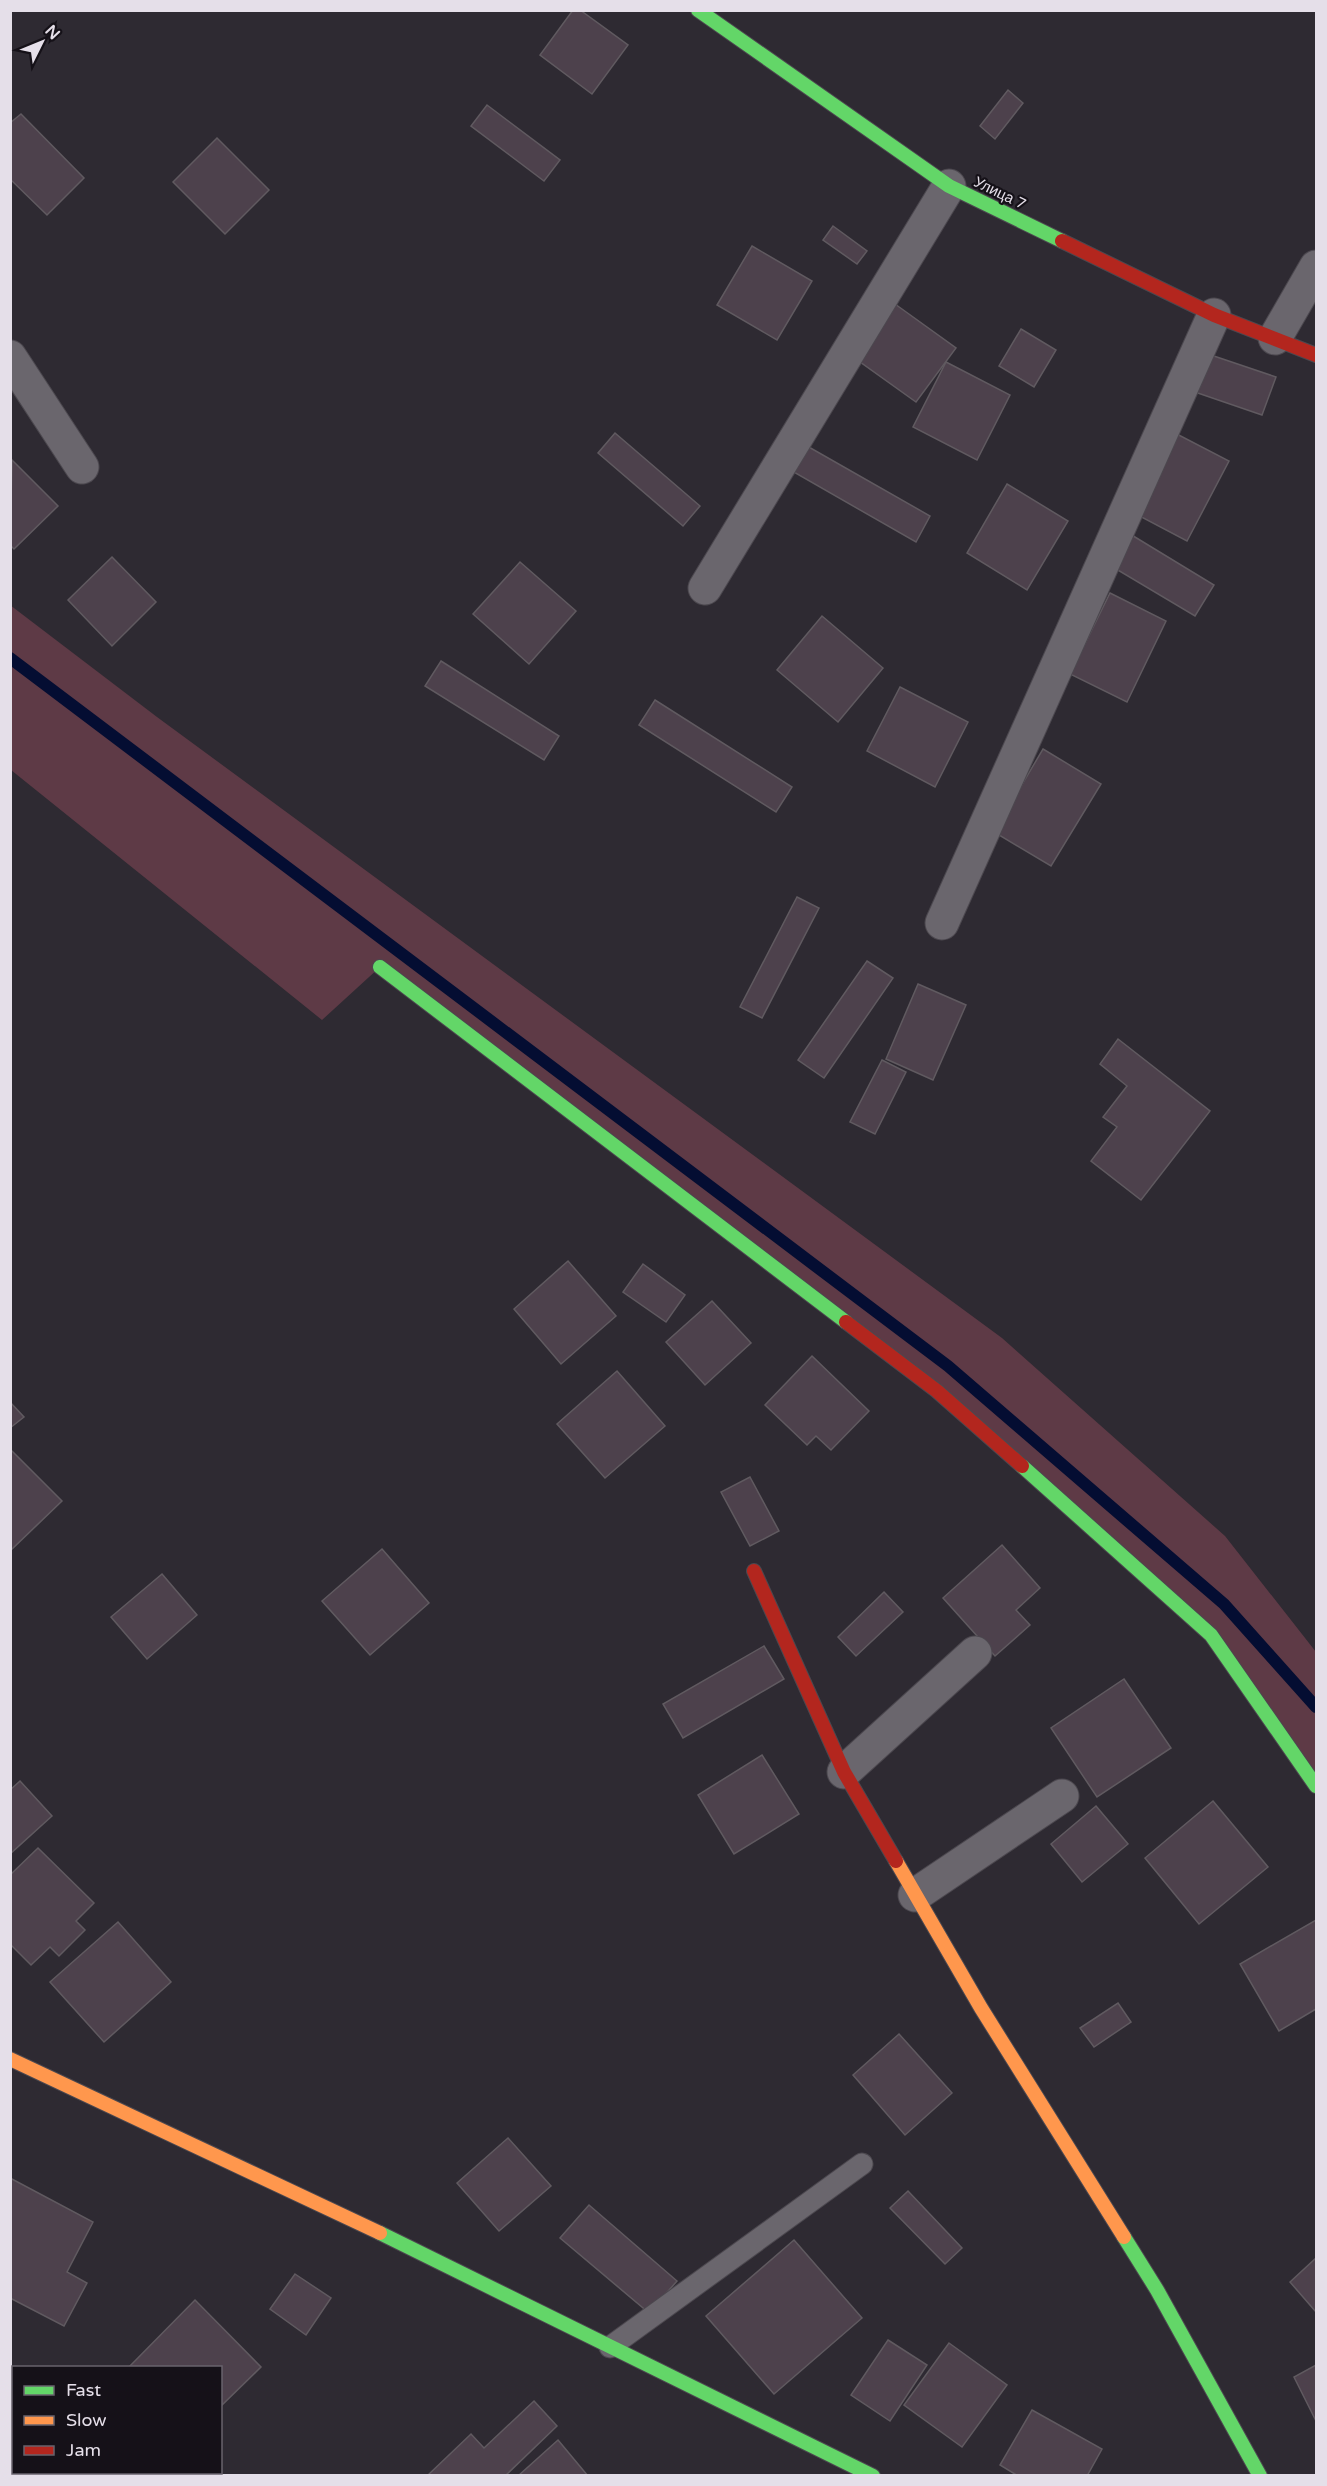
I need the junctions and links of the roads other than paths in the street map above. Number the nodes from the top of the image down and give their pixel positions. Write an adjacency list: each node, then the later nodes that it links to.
1 (698, 10): 2 (street, Улица 7)
2 (949, 186): 4 (street, Улица 7); 9 (street)
3 (1317, 267): 5 (street)
4 (1214, 315): 5 (street, Улица 7); 10 (street)
5 (1275, 338): 6 (street, Улица 7)
6 (1317, 355)
7 (10, 357): 8 (street)
8 (82, 467)
9 (705, 588)
10 (942, 924)
11 (380, 967): 15 (street)
12 (754, 1571): 14 (street)
13 (975, 1653): 14 (street)
14 (844, 1772): 17 (street)
15 (1317, 1786)
16 (1062, 1796): 17 (street)
17 (915, 1895): 22 (street)
18 (10, 2059): 20 (street)
19 (862, 2164): 20 (lane)
20 (610, 2347): 21 (street)
21 (873, 2475)
22 (1260, 2475)

